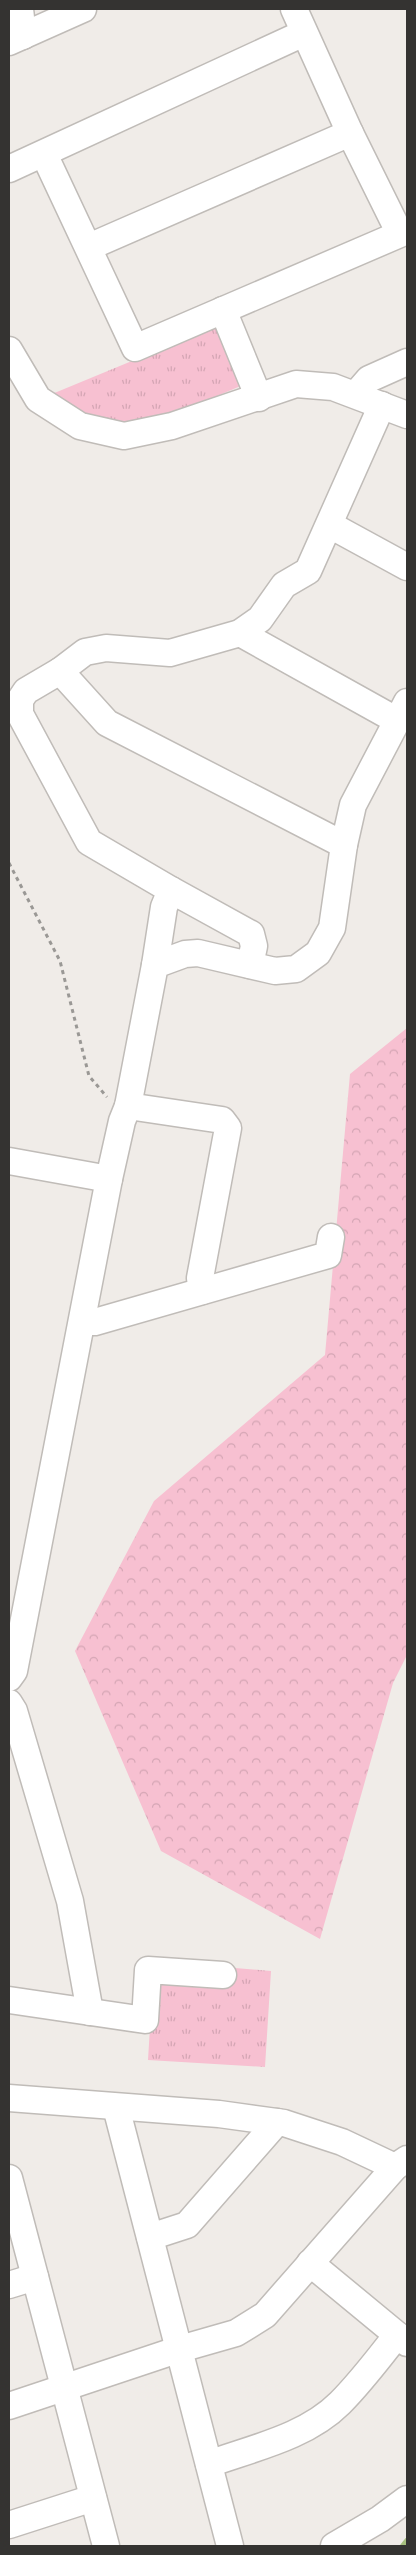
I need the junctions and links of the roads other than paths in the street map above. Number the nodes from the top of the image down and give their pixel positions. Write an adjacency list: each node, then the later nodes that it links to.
1 (20, 9): 5 (street)
2 (84, 9): 5 (street)
3 (294, 9): 4 (street)
4 (304, 33): 6 (street); 7 (street)
5 (16, 39)
6 (350, 133): 9 (street); 10 (street)
7 (44, 154): 8 (street); 9 (street)
8 (9, 169)
9 (89, 247): 10 (street)
10 (223, 310): 14 (street)
11 (9, 350): 14 (street)
12 (407, 362): 13 (street)
13 (356, 394): 14 (street); 15 (street)
14 (259, 398)
15 (382, 406): 16 (street); 17 (street)
16 (407, 414)
17 (330, 525): 18 (street); 19 (street)
18 (407, 566)
19 (240, 633): 20 (street); 21 (street)
20 (60, 671): 22 (street); 23 (street)
21 (402, 711): 22 (street)
22 (344, 845): 25 (street)
23 (171, 890): 24 (street); 25 (street)
24 (155, 965): 25 (street); 26 (street)
25 (250, 965)
26 (128, 1106): 28 (street); 30 (street)
27 (9, 1161): 28 (street)
28 (109, 1179): 31 (street)
29 (331, 1237): 30 (street)
30 (202, 1291): 31 (street)
31 (83, 1322): 32 (street)
32 (9, 1678)
33 (9, 1703): 36 (street)
34 (223, 1975): 36 (street)
35 (9, 2000): 36 (street)
36 (90, 2012)
37 (9, 2098): 38 (street)
38 (116, 2107): 39 (street); 42 (street)
39 (277, 2122): 40 (street); 42 (street)
40 (401, 2163): 43 (street)
41 (9, 2178): 44 (street)
42 (150, 2237): 47 (street)
43 (310, 2263): 46 (street); 47 (street)
44 (34, 2277): 45 (street); 48 (street)
45 (9, 2285)
46 (402, 2339): 50 (street)
47 (180, 2349): 48 (street); 50 (street)
48 (66, 2388): 49 (street); 51 (street)
49 (9, 2406)
50 (209, 2464): 55 (street)
51 (93, 2498): 53 (street); 54 (street)
52 (407, 2499): 56 (street)
53 (9, 2525)
54 (106, 2546)
55 (230, 2546)
56 (334, 2546)

